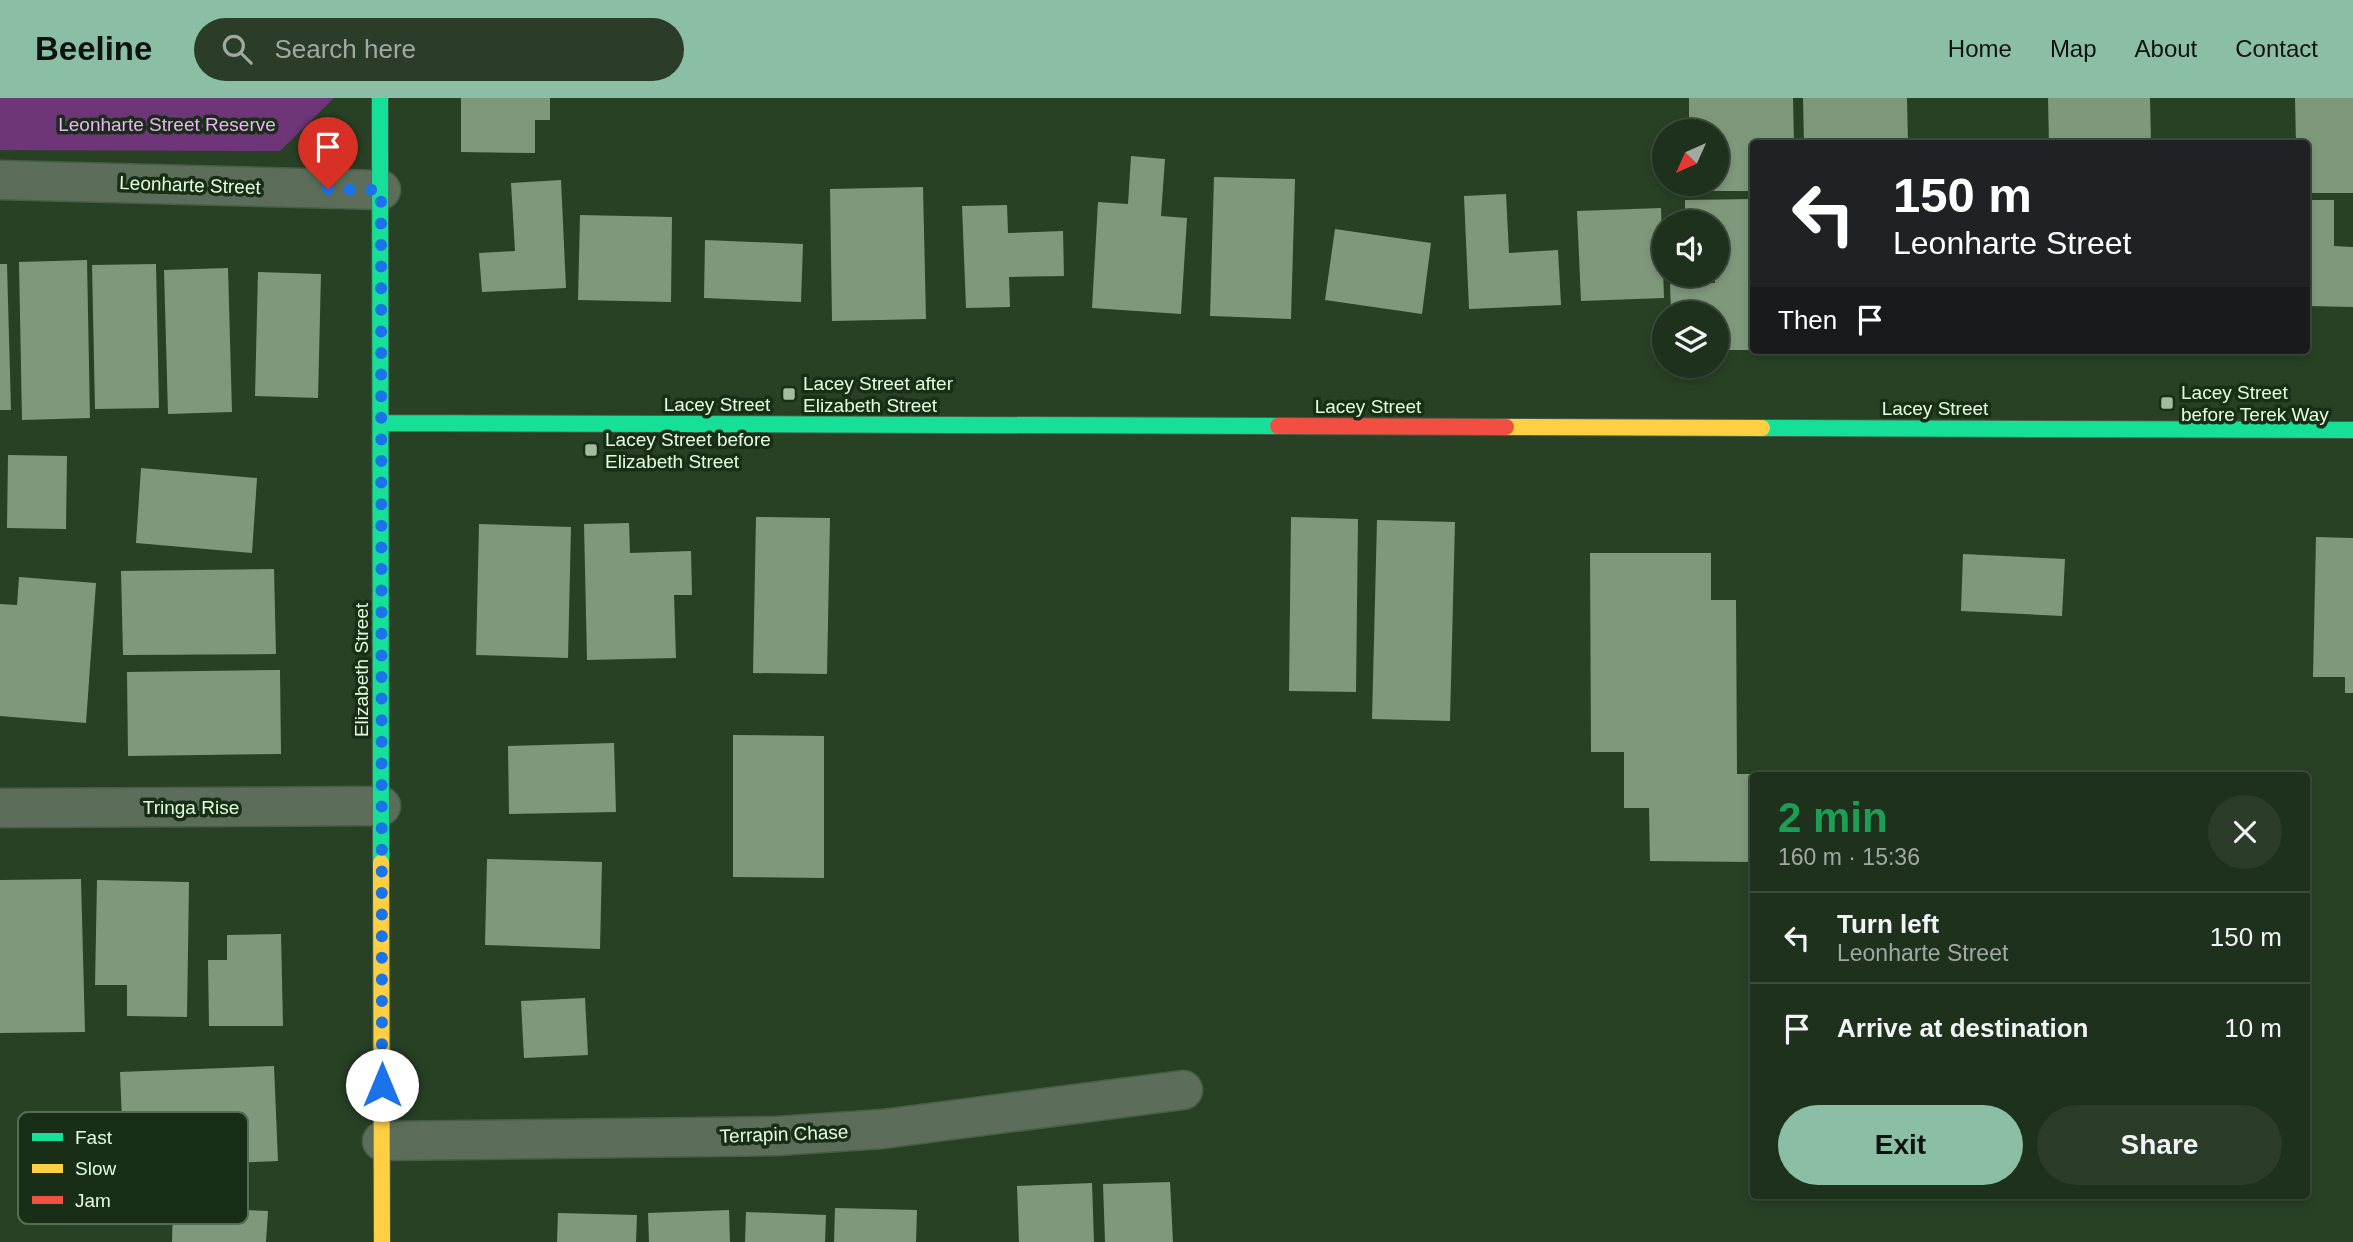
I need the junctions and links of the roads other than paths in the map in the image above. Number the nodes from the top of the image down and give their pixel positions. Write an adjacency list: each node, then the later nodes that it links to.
1 (380, 98): 3 (street, Elizabeth Street)
2 (0, 180): 3 (street, Leonharte Street)
3 (381, 190): 4 (street, Elizabeth Street)
4 (382, 423): 5 (street, Lacey Street); 6 (street, Elizabeth Street)
5 (2353, 430)
6 (381, 806): 7 (street, Tringa Rise); 9 (street, Elizabeth Street)
7 (0, 808)
8 (1183, 1090): 9 (street, Terrapin Chase)
9 (382, 1141): 10 (street, Elizabeth Street)
10 (382, 1242)

